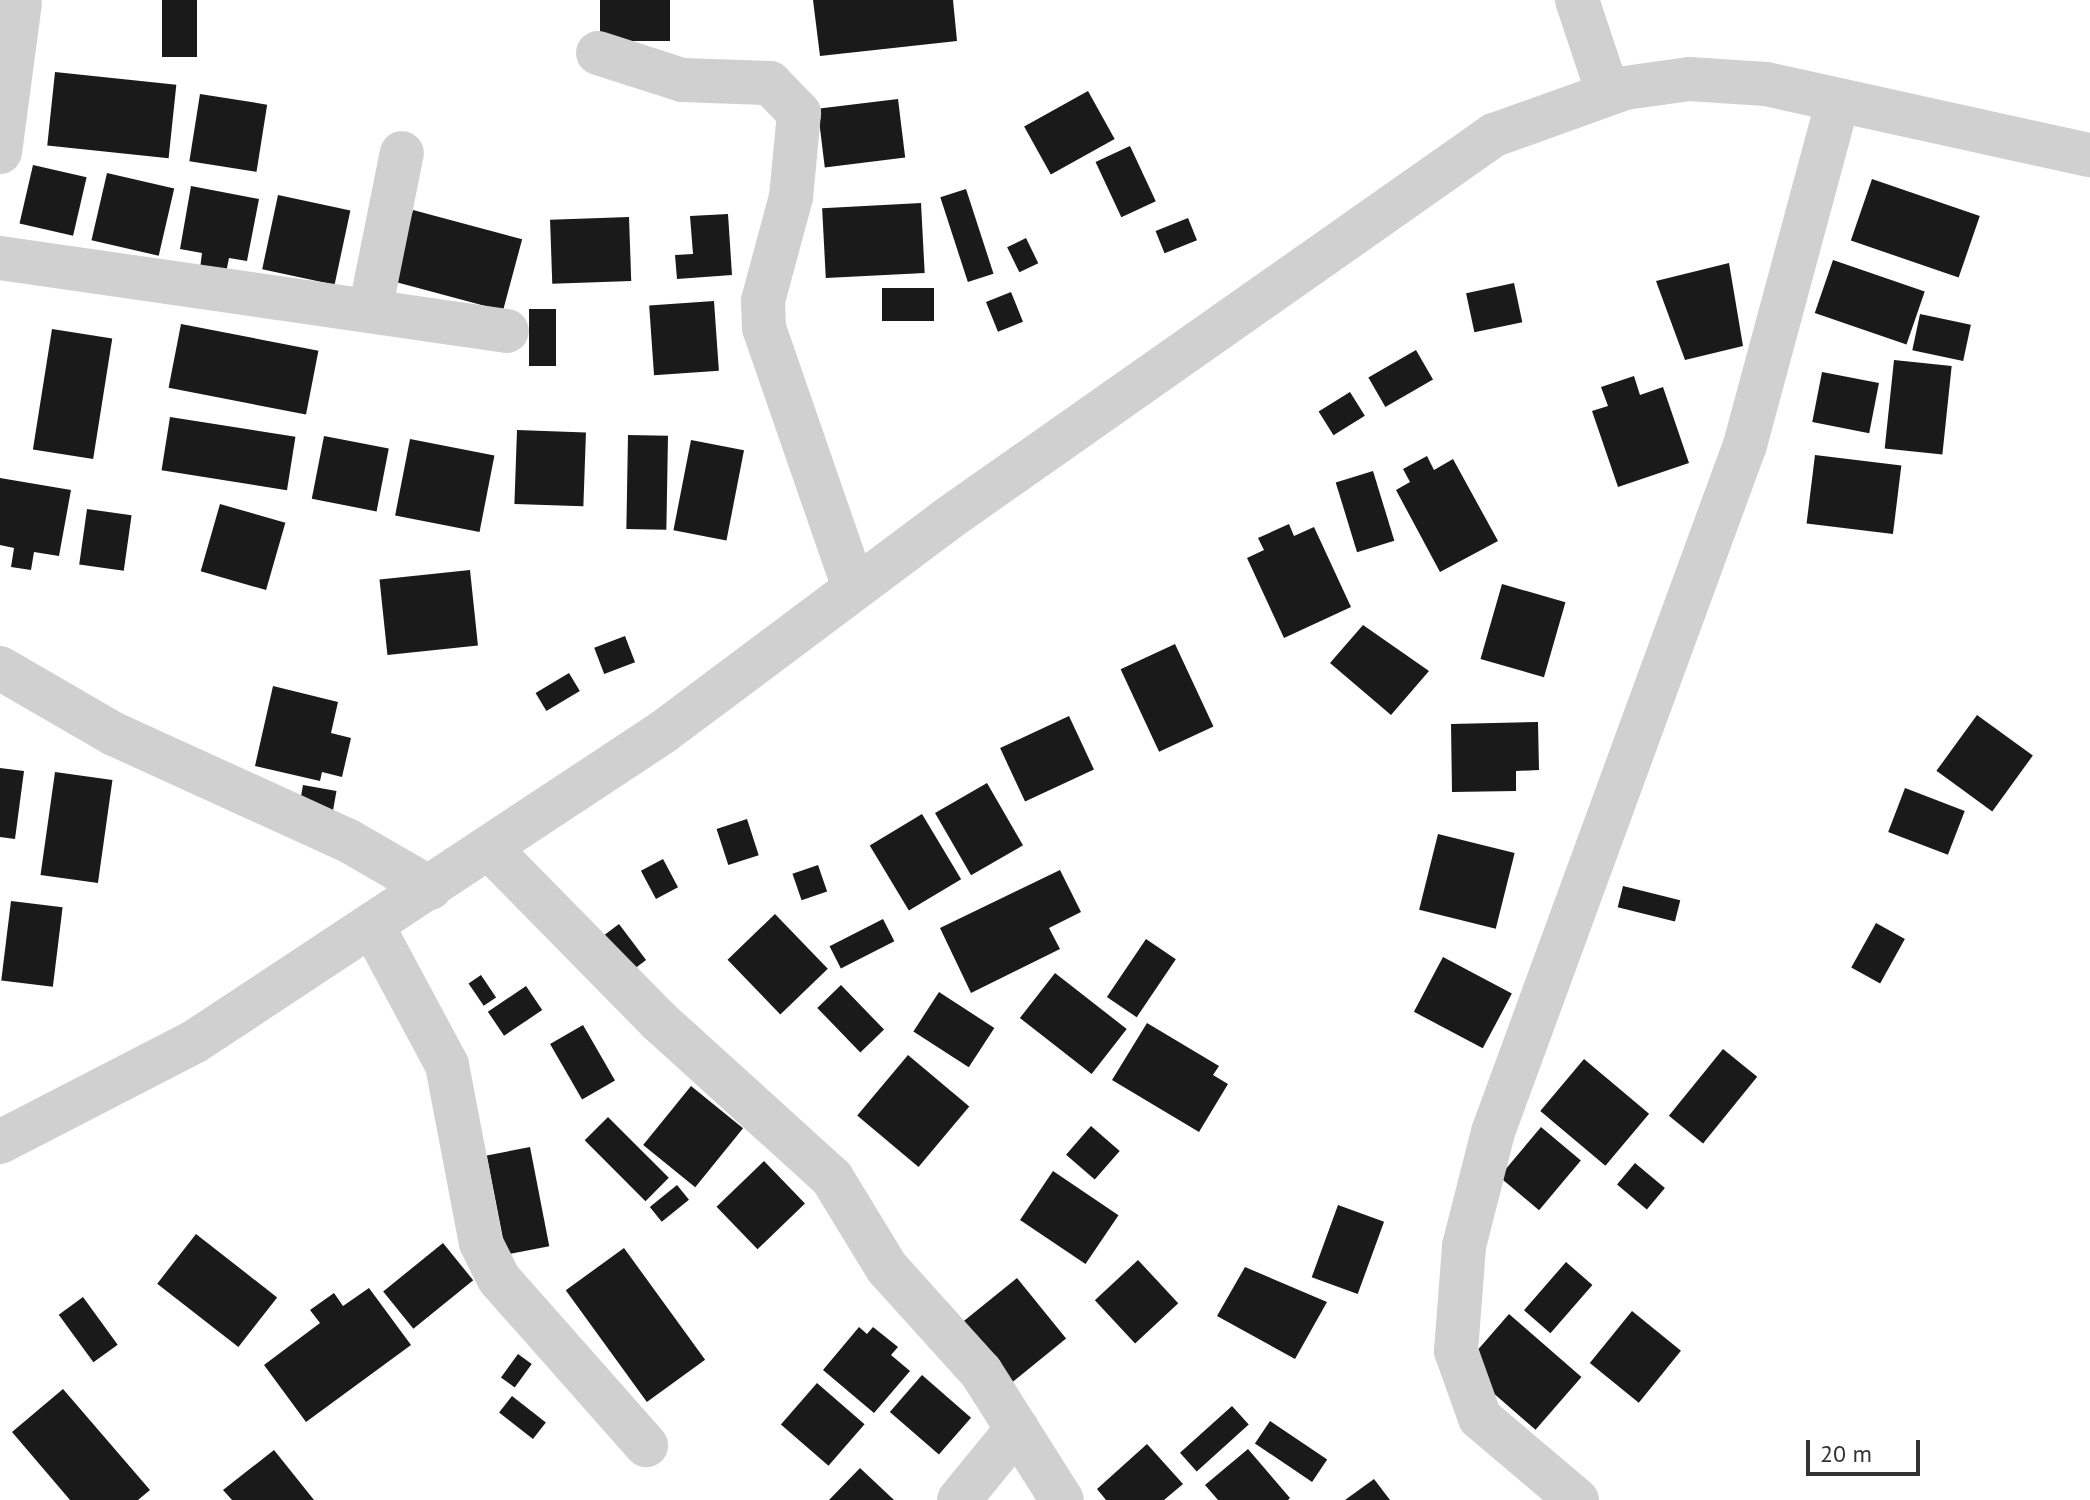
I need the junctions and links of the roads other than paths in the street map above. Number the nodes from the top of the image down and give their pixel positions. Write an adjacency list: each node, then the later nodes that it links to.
1 (1577, 0): 4 (street)
2 (20, 3): 6 (street)
3 (598, 53): 12 (street)
4 (1608, 93): 5 (street); 12 (street)
5 (1838, 101): 8 (street); 22 (street)
6 (0, 152)
7 (402, 153): 10 (street)
8 (2090, 155)
9 (0, 258): 10 (street)
10 (370, 311): 11 (street)
11 (507, 331)
12 (854, 588): 14 (street)
13 (0, 668): 15 (street)
14 (489, 848): 15 (street); 18 (street)
15 (430, 888): 16 (street)
16 (372, 925): 17 (street); 19 (street)
17 (0, 1142)
18 (1017, 1429): 20 (street); 21 (street)
19 (646, 1445)
20 (959, 1500)
21 (1062, 1500)
22 (1577, 1500)

